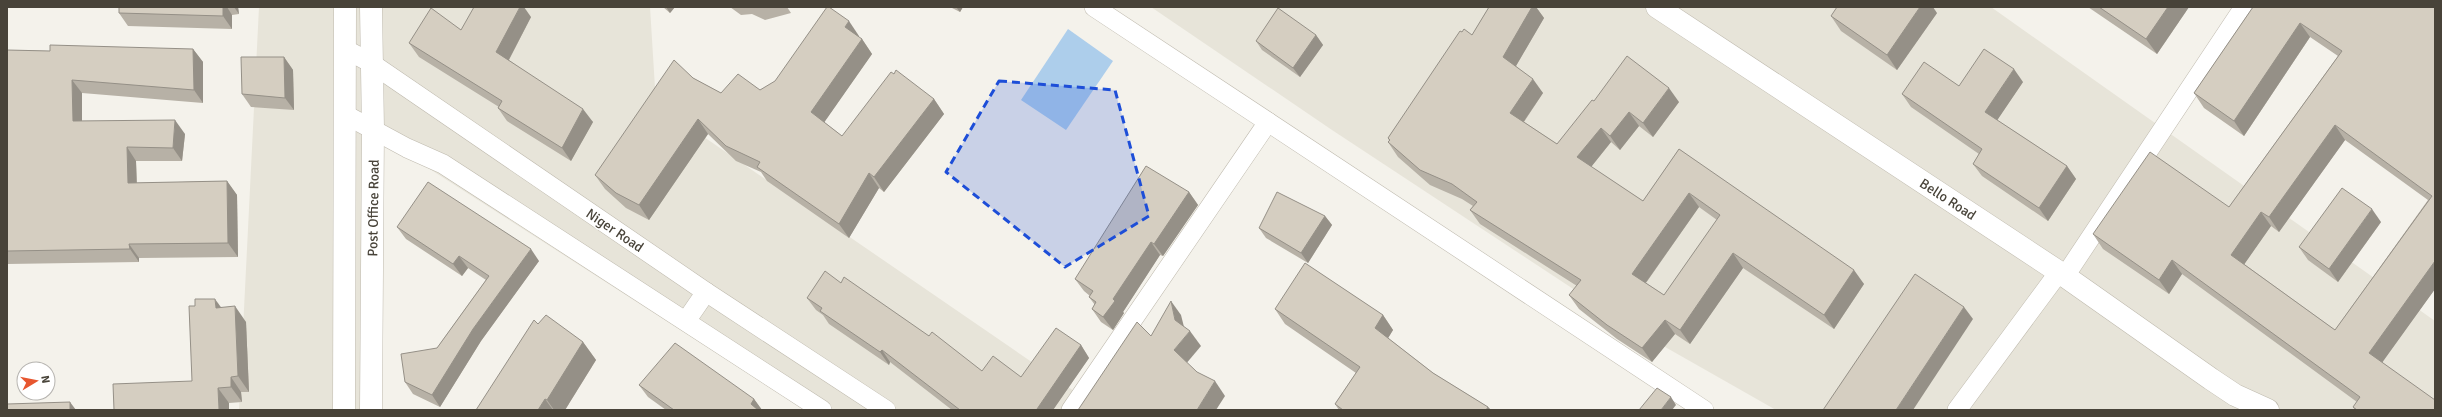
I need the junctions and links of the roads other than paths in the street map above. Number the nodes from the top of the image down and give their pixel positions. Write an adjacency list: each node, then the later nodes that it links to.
1 (345, 7): 6 (street, Post Office Road)
2 (371, 7): 7 (street, Post Office Road)
3 (1094, 7): 9 (street)
4 (1658, 7): 11 (street, Bello Road)
5 (2244, 7): 11 (street)
6 (345, 49): 7 (street, Niger Road); 8 (street, Post Office Road)
7 (371, 63): 10 (street, Post Office Road); 12 (street, Niger Road)
8 (346, 115): 10 (street); 15 (street, Post Office Road)
9 (1268, 122): 19 (street); 20 (street)
10 (373, 130): 13 (street); 16 (street, Post Office Road)
11 (2062, 274): 14 (street, Bello Road); 21 (street)
12 (706, 292): 13 (street); 18 (street, Niger Road)
13 (686, 321): 17 (street)
14 (2243, 403): 22 (street, Bello Road)
15 (344, 410)
16 (371, 410)
17 (822, 410)
18 (886, 410)
19 (1071, 410)
20 (1704, 410)
21 (1957, 410)
22 (2268, 410)

